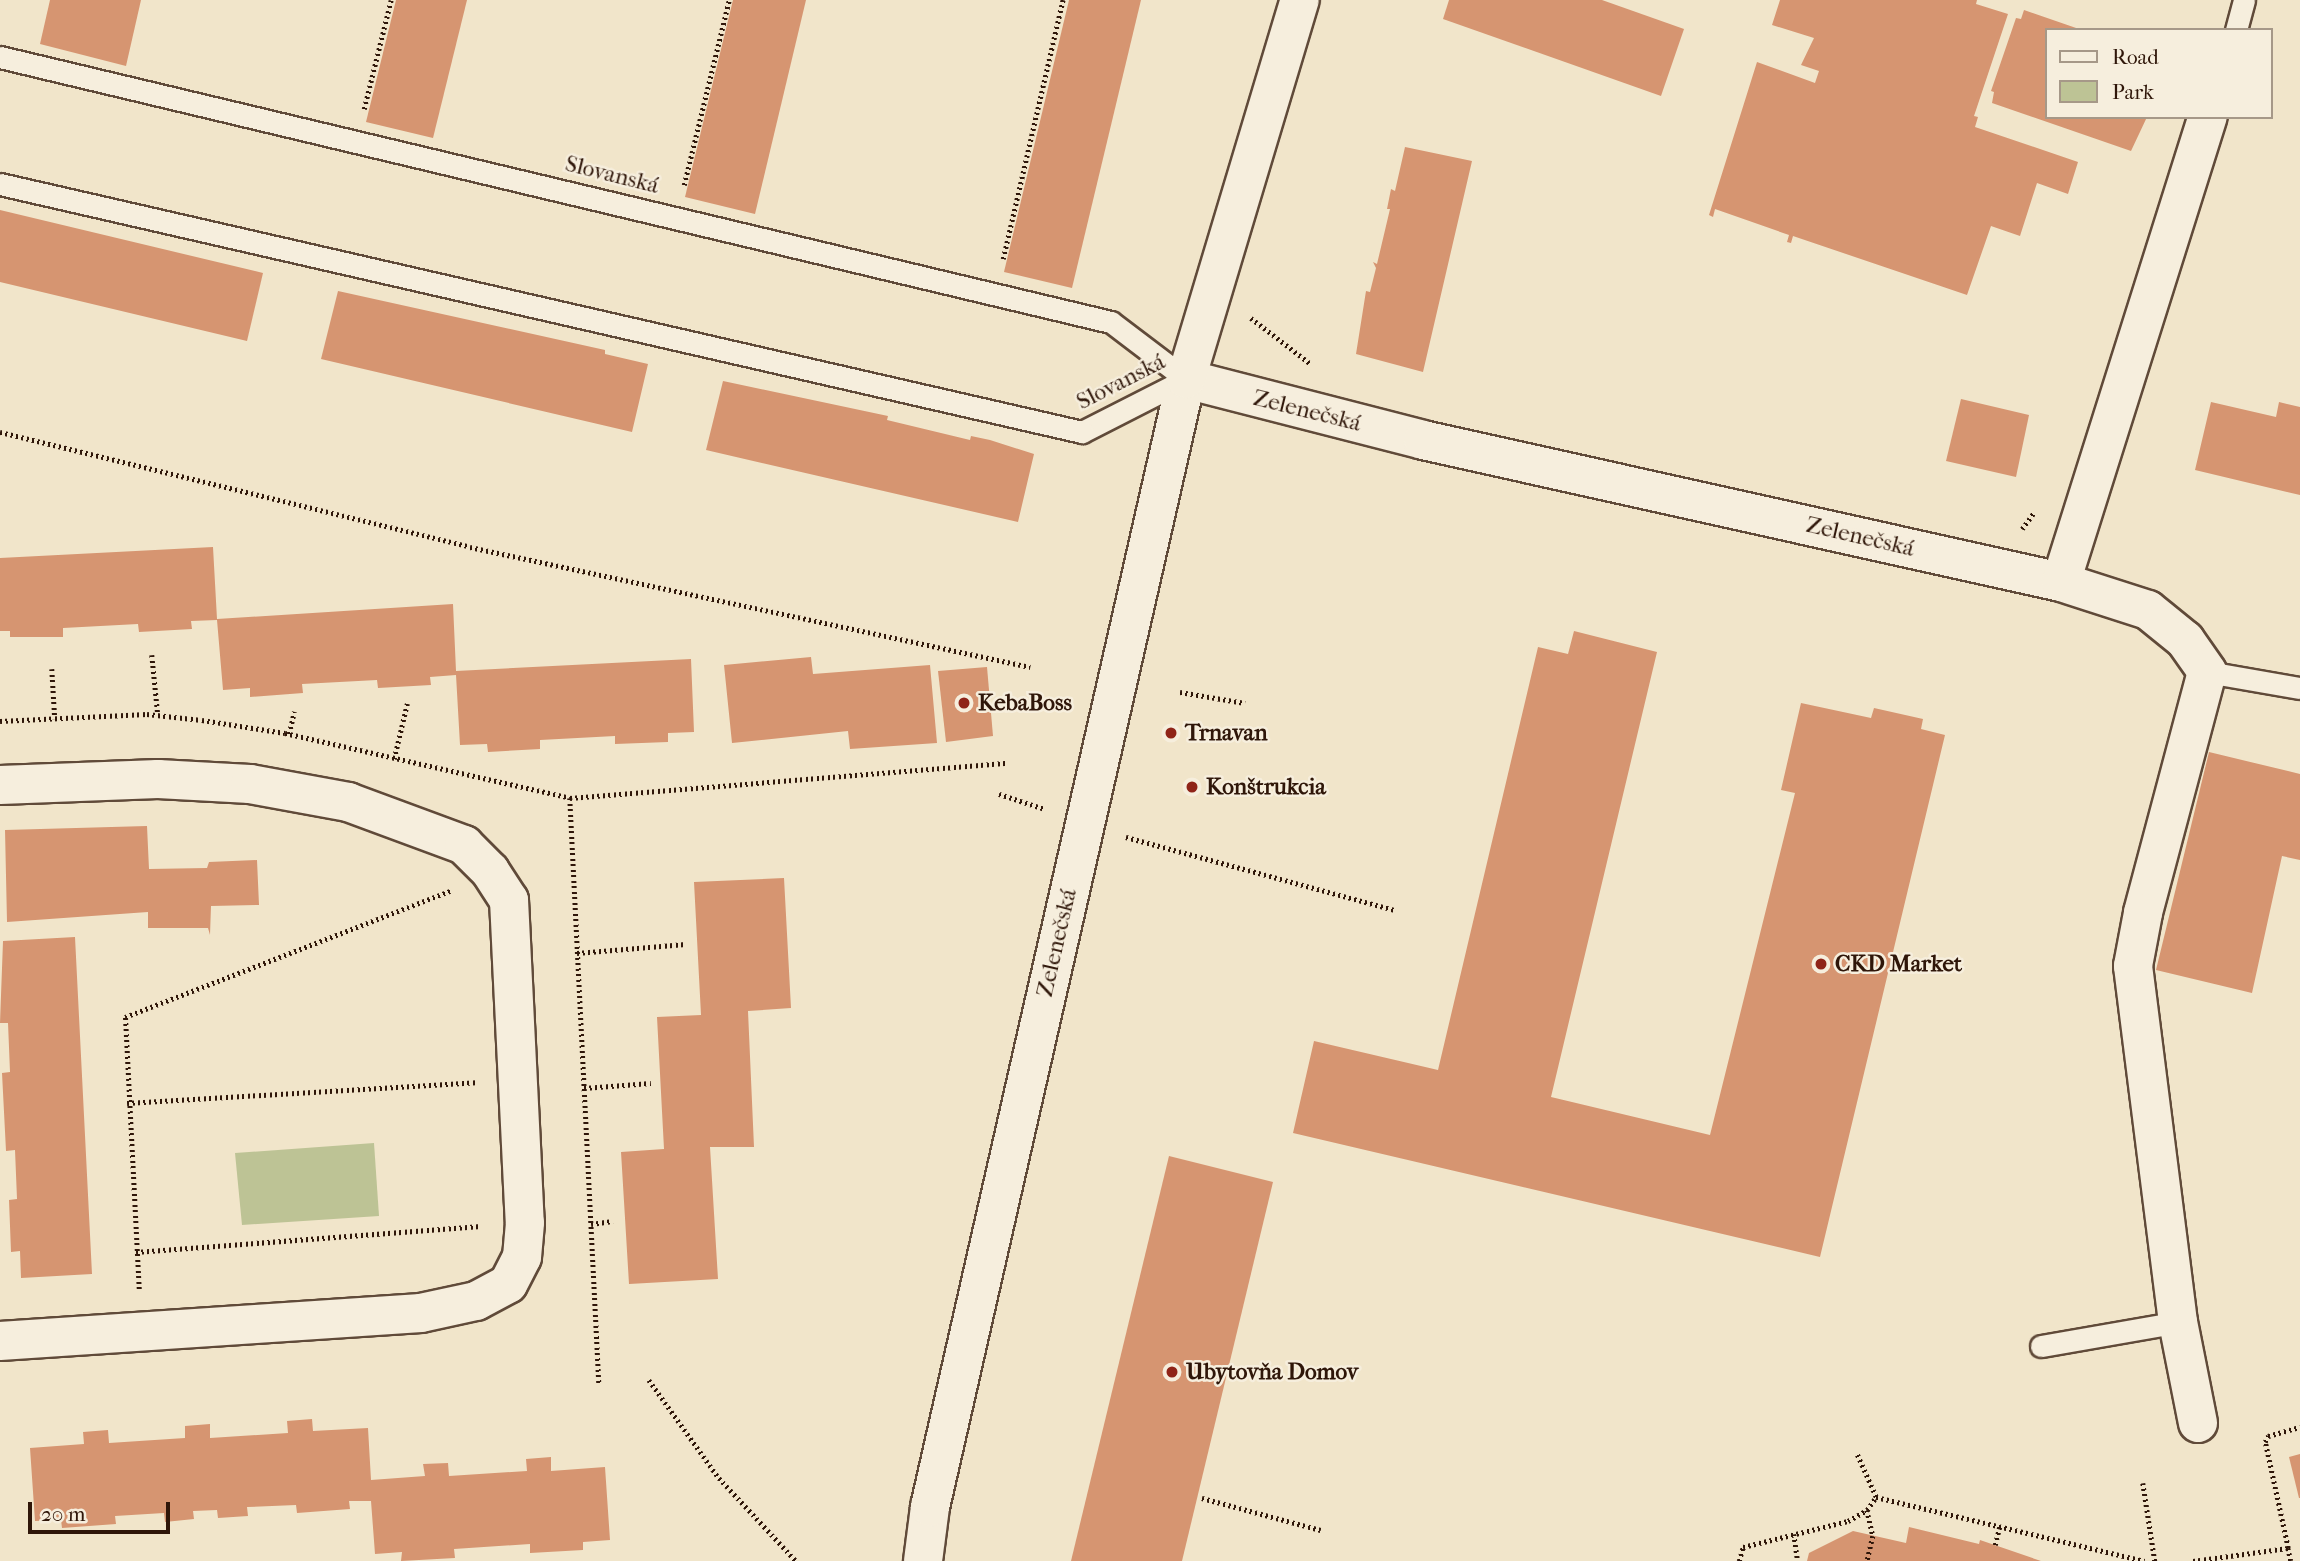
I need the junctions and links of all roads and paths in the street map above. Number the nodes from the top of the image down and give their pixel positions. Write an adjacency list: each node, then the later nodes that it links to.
1 (391, 0): 8 (path)
2 (729, 0): 11 (path)
3 (1063, 0): 12 (path)
4 (1300, 0): 13 (street, Zelenečská)
5 (2244, 0): 6 (lane)
6 (2237, 28)
7 (0, 57): 13 (lane, Slovanská)
8 (363, 114)
9 (2207, 119): 15 (street)
10 (0, 184): 13 (lane, Slovanská)
11 (682, 189)
12 (1002, 264)
13 (1186, 379): 15 (street, Zelenečská); 34 (street, Zelenečská)
14 (0, 432): 17 (path)
15 (2061, 582): 19 (street, Zelenečská)
16 (152, 655): 25 (path)
17 (1030, 667)
18 (52, 668): 26 (path)
19 (2207, 671): 20 (lane); 47 (street)
20 (2300, 688)
21 (1180, 692): 22 (path)
22 (1245, 703)
23 (407, 705): 29 (path)
24 (294, 712): 28 (path)
25 (158, 715): 26 (path); 28 (path)
26 (55, 719): 27 (path)
27 (0, 721)
28 (289, 734): 29 (path)
29 (394, 759): 33 (path)
30 (1008, 763): 33 (path)
31 (0, 785): 35 (street)
32 (999, 794): 34 (path)
33 (570, 798): 38 (path)
34 (1084, 822): 36 (path); 59 (street, Zelenečská)
35 (493, 874): 39 (street); 42 (path)
36 (1395, 910)
37 (686, 944): 38 (path)
38 (577, 953): 41 (path)
39 (518, 1080): 42 (path); 44 (street)
40 (651, 1083): 41 (path)
41 (584, 1088): 45 (path)
42 (127, 1103): 46 (path)
43 (613, 1221): 45 (path)
44 (525, 1223): 46 (path); 48 (street)
45 (591, 1224): 52 (path)
46 (136, 1252): 48 (path)
47 (2178, 1322): 50 (lane); 53 (street)
48 (142, 1331): 49 (street)
49 (0, 1341)
50 (2040, 1346)
51 (649, 1380): 66 (path)
52 (599, 1383)
53 (2198, 1423)
54 (2300, 1427): 65 (path)
55 (1856, 1452): 57 (path)
56 (2143, 1483): 73 (path)
57 (1876, 1497): 60 (path); 61 (path)
58 (1202, 1498): 62 (path)
59 (930, 1507): 67 (street, Zelenečská); 68 (street, Zelenečská)
60 (1867, 1510): 63 (path); 71 (path)
61 (2000, 1525): 64 (path); 72 (path)
62 (1321, 1530)
63 (1794, 1534): 69 (path); 70 (path)
64 (1996, 1545)
65 (2288, 1548): 74 (path); 75 (path)
66 (796, 1561)
67 (906, 1561)
68 (923, 1561)
69 (1741, 1561)
70 (1798, 1561)
71 (1867, 1561)
72 (2144, 1561)
73 (2155, 1561)
74 (2193, 1561)
75 (2291, 1561)

